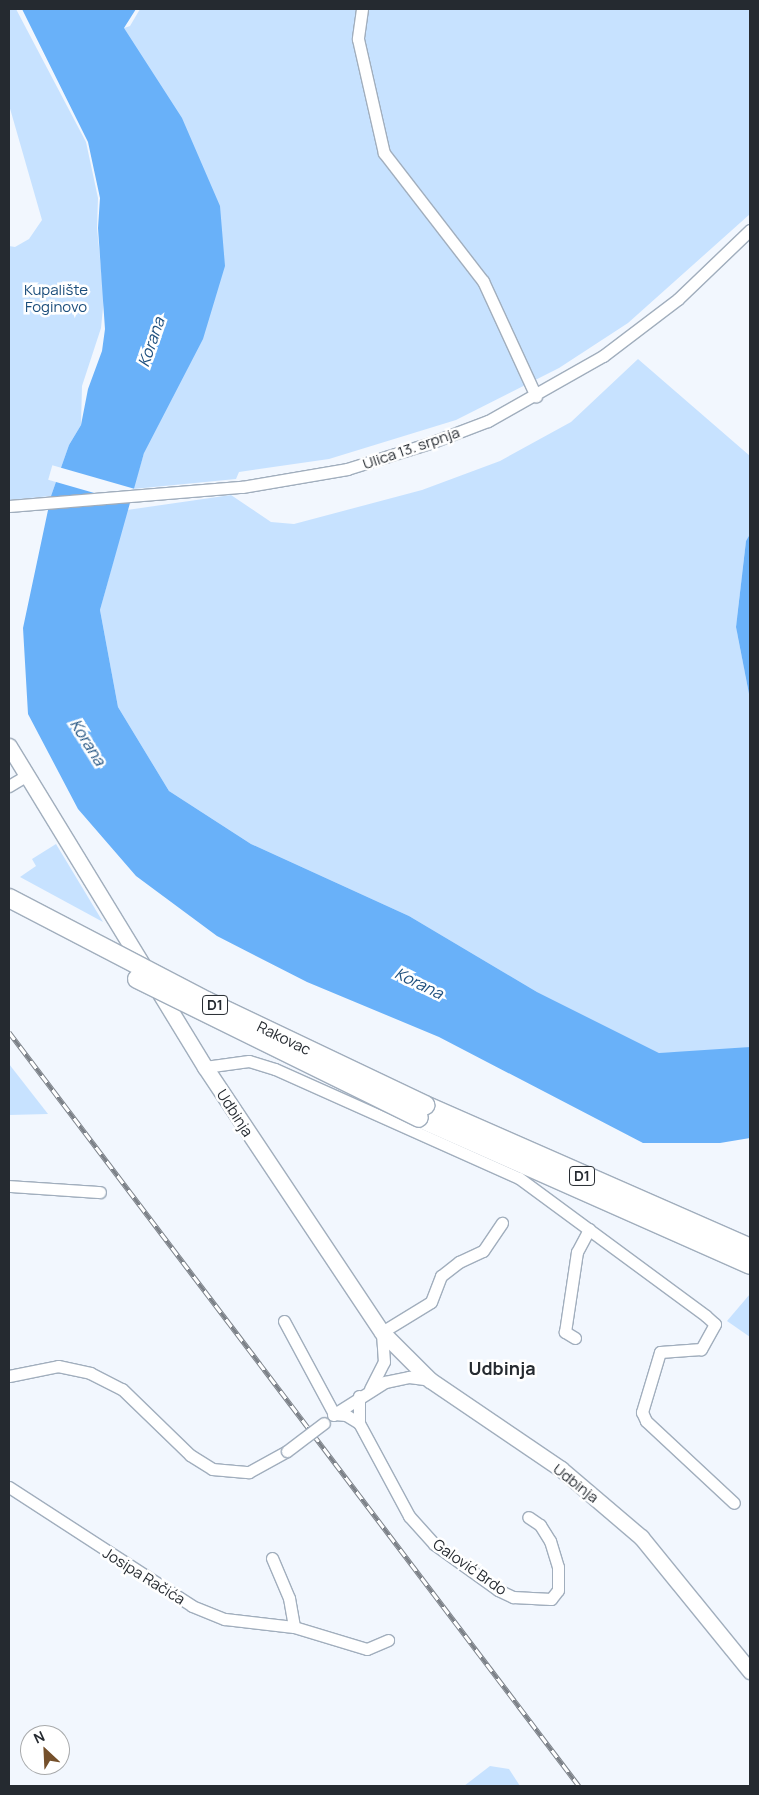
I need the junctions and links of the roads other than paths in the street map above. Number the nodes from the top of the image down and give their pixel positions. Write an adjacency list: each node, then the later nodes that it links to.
1 (362, 9): 3 (street)
2 (750, 230): 3 (street, Ulica 13. srpnja)
3 (536, 396): 4 (street, Ulica 13. srpnja)
4 (9, 506)
5 (9, 746): 6 (main road)
6 (27, 775): 7 (street); 10 (main road)
7 (9, 786)
8 (9, 898): 11 (highway, Rakovac / D1, bridge)
9 (9, 909): 11 (highway, Rakovac / D1, bridge)
10 (205, 1067): 15 (street, Udbinja); 19 (main road, Udbinja)
11 (422, 1112): 16 (highway, D1)
12 (9, 1186): 13 (street)
13 (100, 1192)
14 (502, 1223): 19 (street)
15 (590, 1229): 20 (street); 28 (street, Udbinja)
16 (741, 1250): 17 (highway, D1)
17 (750, 1266)
18 (284, 1321): 25 (street)
19 (382, 1332): 22 (main road, Udbinja); 23 (street, Udbinja)
20 (575, 1338)
21 (9, 1376): 25 (street, bridge)
22 (430, 1380): 23 (street); 33 (main road, Udbinja)
23 (370, 1389): 24 (street)
24 (359, 1396): 25 (street); 26 (street, Galović Brdo)
25 (334, 1414): 26 (street)
26 (359, 1423): 29 (street, Galović Brdo)
27 (9, 1488): 31 (street, Josipa Račića)
28 (734, 1503)
29 (528, 1517)
30 (272, 1558): 31 (street)
31 (294, 1627): 32 (street, Josipa Račića)
32 (388, 1640)
33 (750, 1671)

